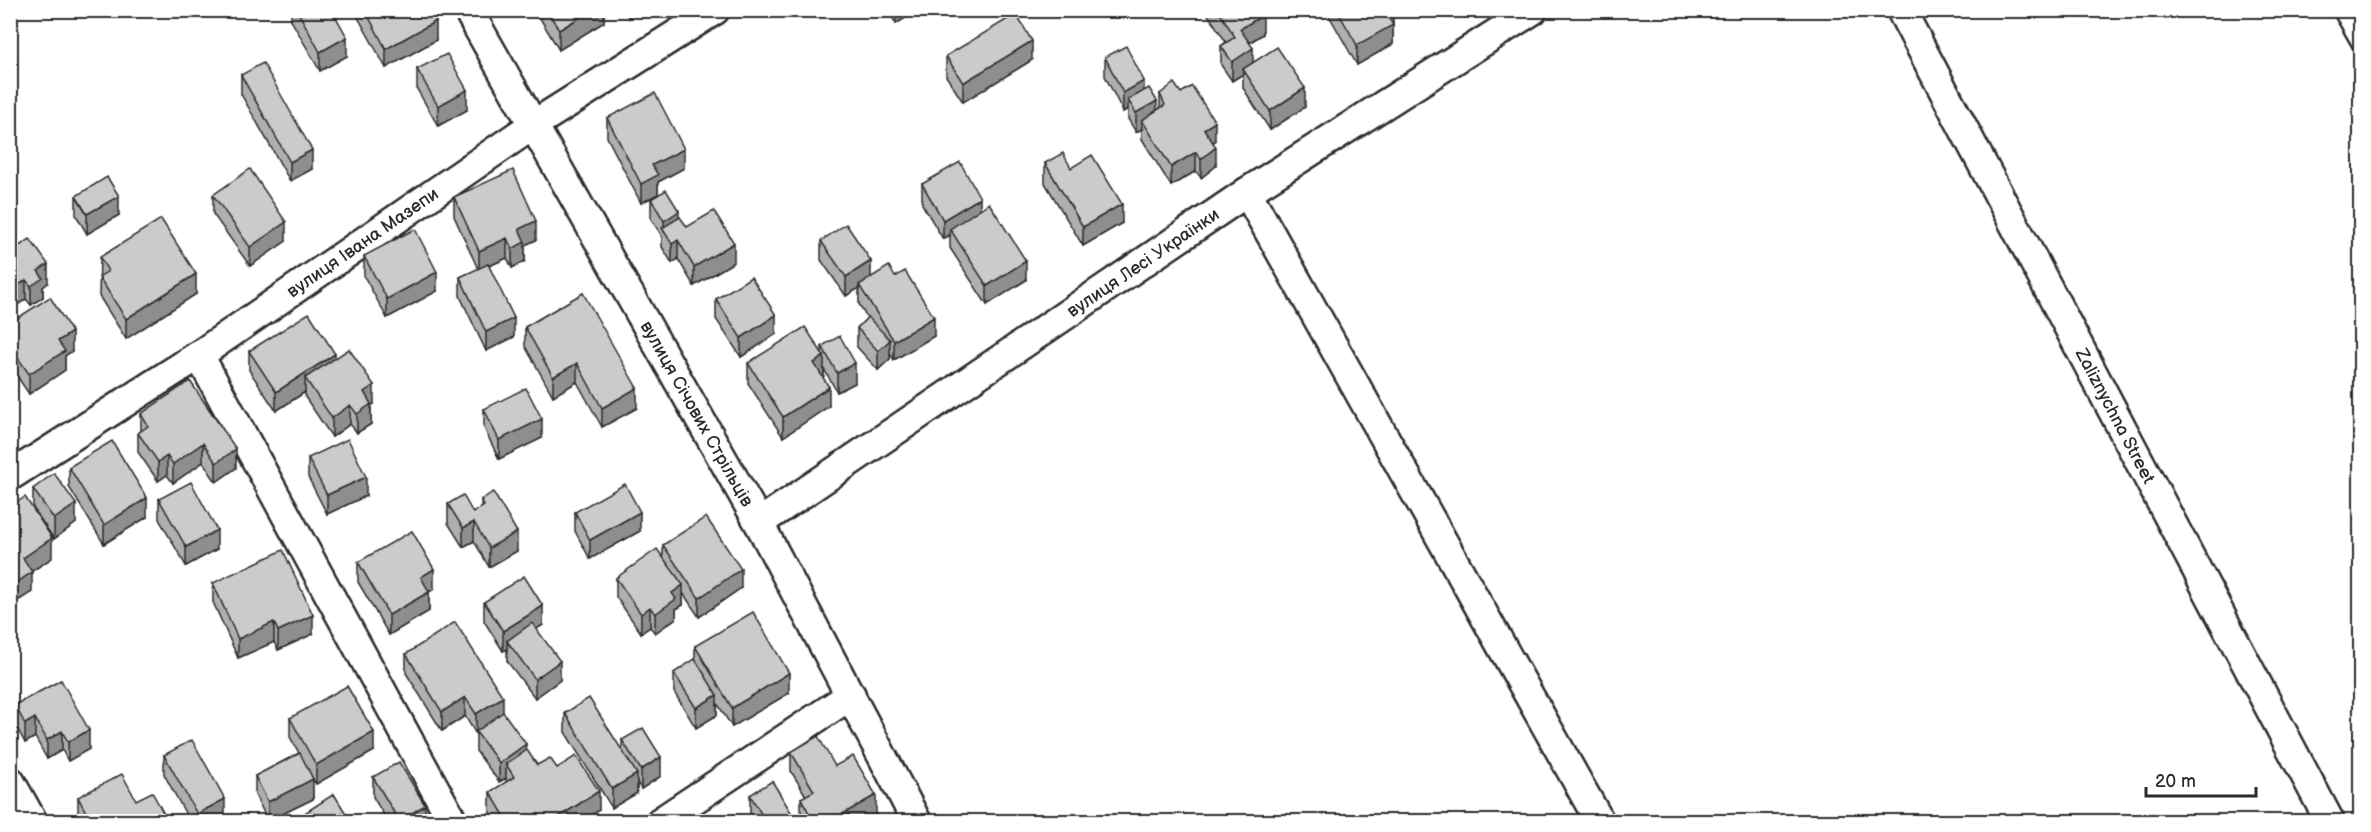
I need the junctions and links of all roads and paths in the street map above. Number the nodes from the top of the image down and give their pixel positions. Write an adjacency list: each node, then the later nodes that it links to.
1 (468, 10): 7 (street, вулиця Січових Стрільців)
2 (715, 10): 7 (street, вулиця Івана Мазепи)
3 (1533, 10): 8 (street, вулиця Лесі Українки)
4 (1901, 10): 19 (street, Zaliznychna Street)
5 (2342, 10): 6 (lane)
6 (2361, 43)
7 (533, 125): 9 (street, вулиця Івана Мазепи); 11 (street, вулиця Січових Стрільців)
8 (1247, 192): 11 (street, вулиця Лесі Українки); 18 (street)
9 (199, 355): 10 (street, вулиця Івана Мазепи); 15 (street)
10 (10, 476)
11 (759, 523): 12 (street, вулиця Січових Стрільців)
12 (851, 695): 16 (street); 17 (street, вулиця Січових Стрільців)
13 (10, 781): 14 (street)
14 (33, 822)
15 (453, 822)
16 (660, 822)
17 (917, 822)
18 (1600, 822)
19 (2330, 822)

